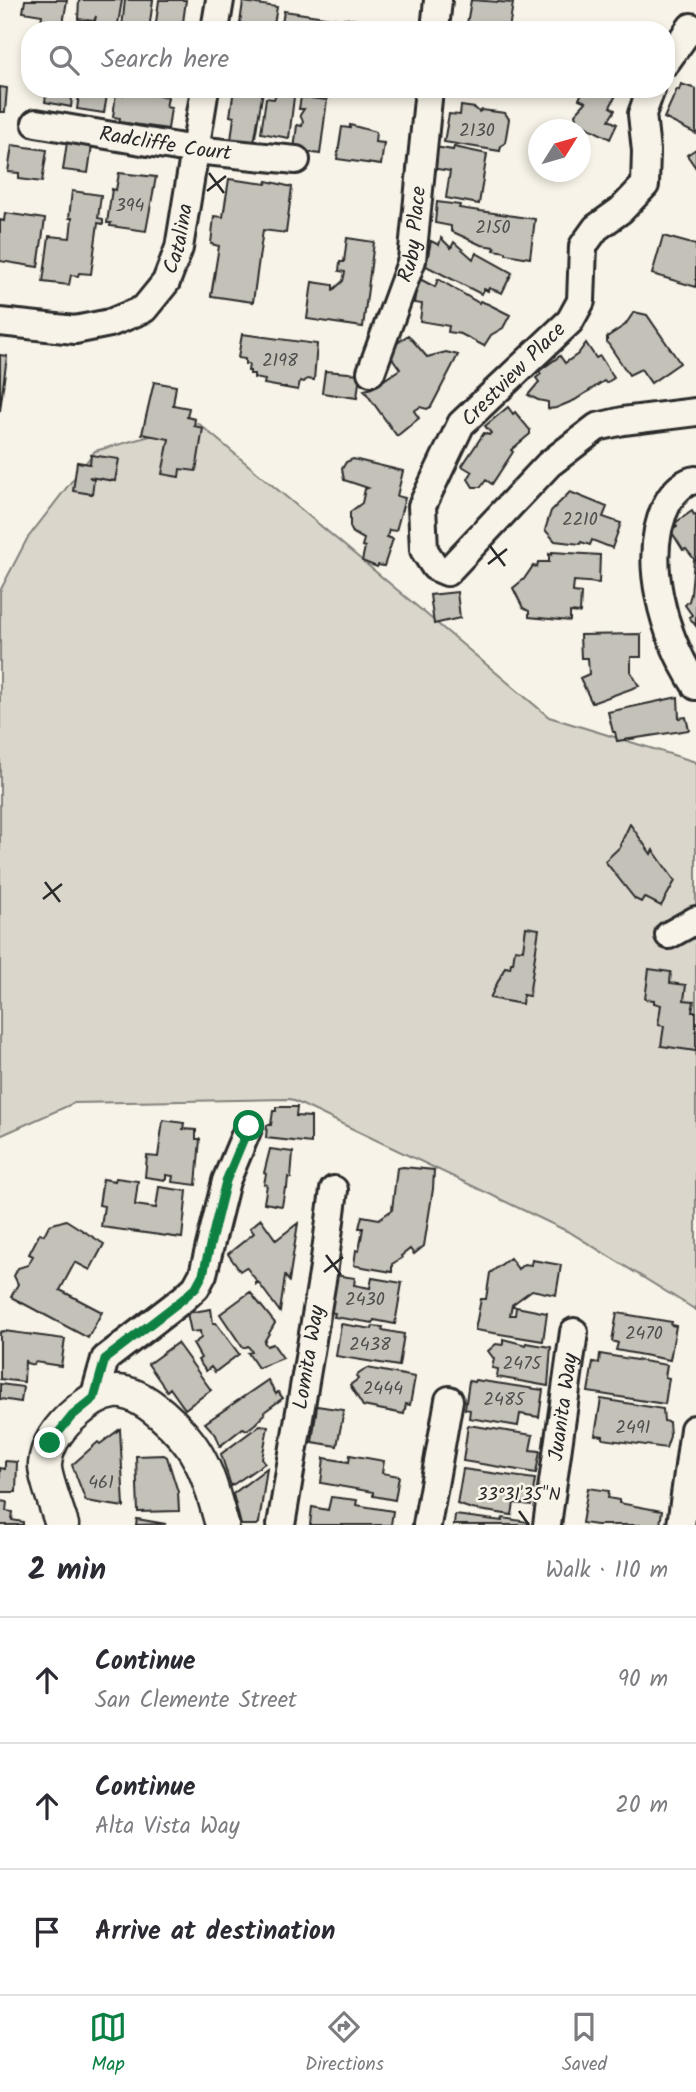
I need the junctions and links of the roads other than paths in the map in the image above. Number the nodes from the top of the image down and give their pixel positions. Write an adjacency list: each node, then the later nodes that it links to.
1 (219, 0): 3 (street)
2 (438, 0): 4 (street)
3 (216, 21)
4 (436, 21)
5 (691, 27): 6 (street)
6 (675, 49)
7 (204, 98): 11 (street, Catalina)
8 (428, 98): 14 (street, Ruby Place)
9 (648, 98): 15 (street, Crestview Place)
10 (36, 123): 11 (street, Radcliffe Court)
11 (195, 150): 12 (street, Radcliffe Court); 13 (street, Catalina)
12 (296, 160)
13 (0, 322)
14 (371, 372)
15 (696, 412)
16 (696, 480): 17 (street)
17 (696, 686)
18 (696, 920): 19 (street)
19 (669, 935)
20 (249, 1126): 23 (street)
21 (334, 1190): 29 (street, Lomita Way)
22 (574, 1332): 31 (street, Juanita Way)
23 (94, 1398): 27 (street); 28 (street)
24 (449, 1400): 30 (street)
25 (694, 1429): 26 (street)
26 (686, 1523)
27 (62, 1525)
28 (222, 1525)
29 (281, 1525)
30 (427, 1525)
31 (547, 1525)

